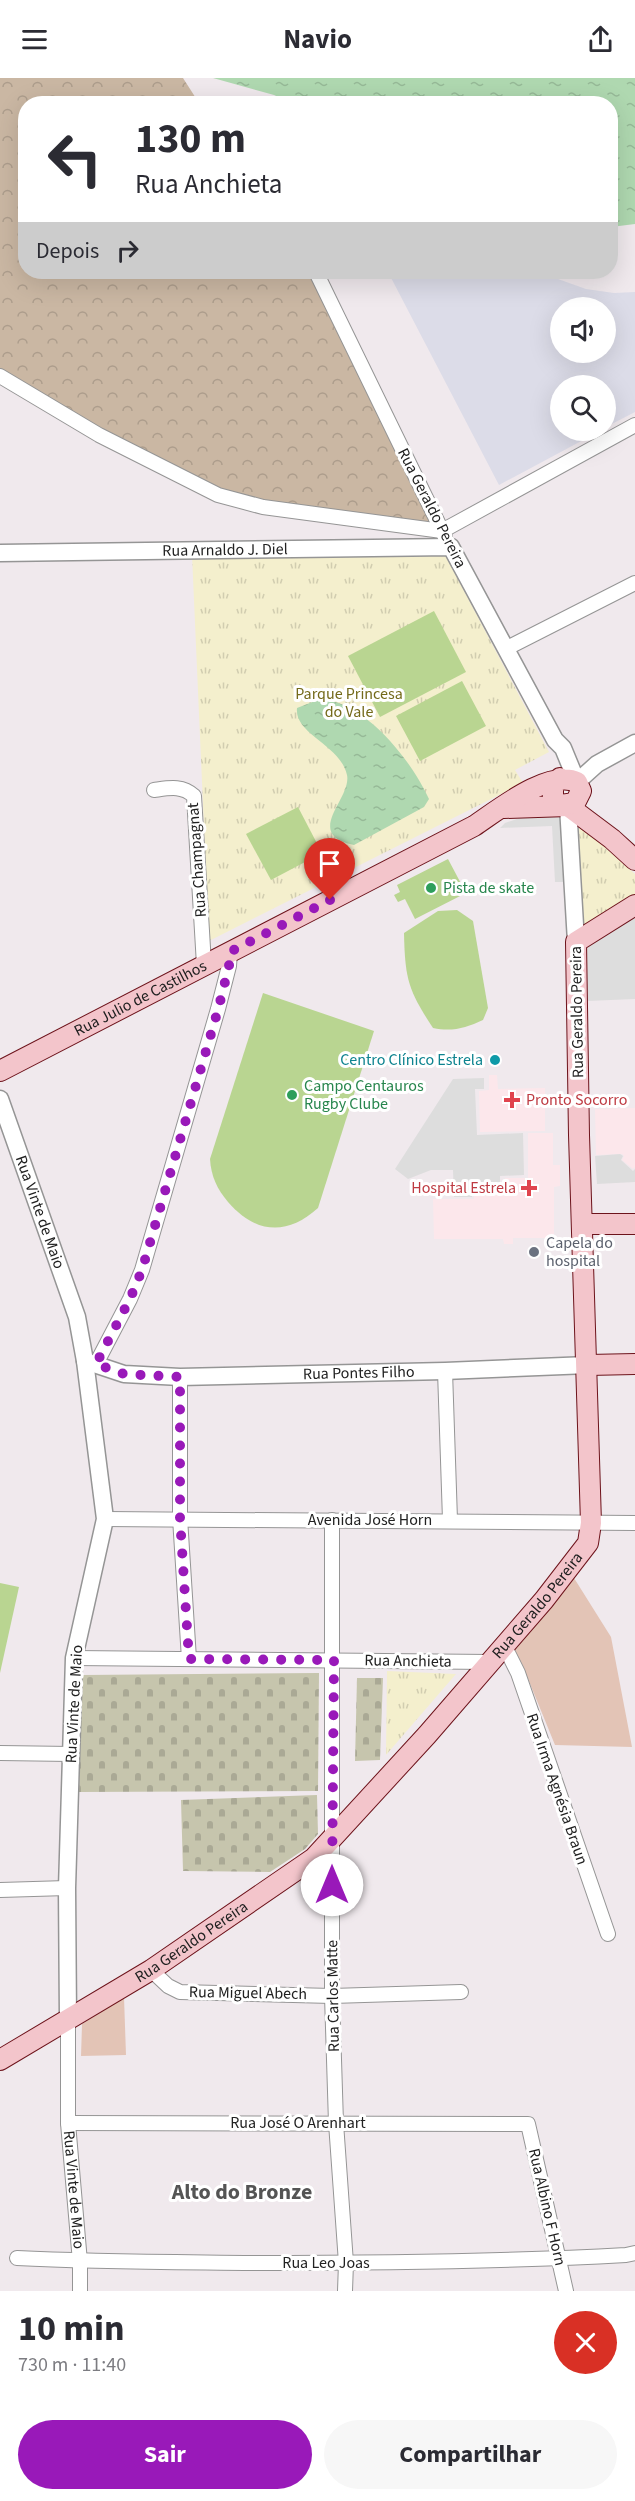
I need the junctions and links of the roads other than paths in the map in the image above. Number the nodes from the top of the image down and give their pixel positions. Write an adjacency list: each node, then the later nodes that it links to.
1 (319, 279): 4 (street, Rua Geraldo Pereira)
2 (0, 376): 4 (street)
3 (635, 424): 4 (street)
4 (442, 531): 5 (street, Rua Geraldo Pereira)
5 (451, 547): 6 (street, Rua Arnaldo J. Diel); 8 (street, Rua Geraldo Pereira)
6 (0, 553)
7 (634, 586): 8 (street)
8 (507, 648): 10 (street, Rua Geraldo Pereira)
9 (635, 743): 10 (street, Rua Julio de Castilhos)
10 (568, 780): 12 (main road); 13 (main road, Rua Julio de Castilhos); 14 (main road)
11 (154, 790): 19 (street, Rua Champagnat)
12 (568, 806): 13 (main road, Rua Julio de Castilhos); 14 (main road); 17 (street, Rua Geraldo Pereira)
13 (502, 808): 18 (main road, Rua Julio de Castilhos)
14 (612, 839): 15 (main road)
15 (635, 860)
16 (635, 905): 17 (main road)
17 (576, 942): 22 (main road, Rua Geraldo Pereira)
18 (230, 952): 19 (main road, Rua Julio de Castilhos); 24 (street)
19 (204, 965): 20 (main road, Rua Julio de Castilhos)
20 (0, 1071)
21 (0, 1099): 24 (street, Rua Vinte de Maio)
22 (583, 1224): 23 (main road); 26 (main road, Rua Geraldo Pereira)
23 (635, 1224)
24 (91, 1363): 28 (street, Rua Pontes Filho); 30 (street, Rua Vinte de Maio)
25 (635, 1364): 26 (main road, Rua Pontes Filho)
26 (588, 1365): 27 (street, Rua Pontes Filho); 34 (main road, Rua Geraldo Pereira)
27 (446, 1371): 28 (street, Rua Pontes Filho); 32 (street)
28 (180, 1377): 29 (street)
29 (180, 1518): 30 (street, Avenida José Horn); 31 (street, Avenida José Horn); 37 (street)
30 (105, 1519): 36 (street, Rua Vinte de Maio)
31 (332, 1520): 32 (street, Avenida José Horn); 38 (street, Rua Carlos Matte)
32 (450, 1520): 34 (street, Avenida José Horn)
33 (635, 1522): 34 (street, Avenida José Horn)
34 (591, 1523): 35 (main road, Rua Geraldo Pereira)
35 (504, 1645): 39 (main road, Rua Geraldo Pereira); 45 (street, Rua Irma Agnésia Braun)
36 (74, 1658): 37 (street, Rua Anchieta); 41 (street, Rua Vinte de Maio)
37 (189, 1659): 38 (street, Rua Anchieta)
38 (334, 1660): 39 (street, Rua Anchieta); 42 (street, Rua Carlos Matte)
39 (490, 1662): 42 (main road, Rua Geraldo Pereira)
40 (0, 1754): 41 (street)
41 (71, 1754): 43 (street, Rua Vinte de Maio)
42 (332, 1840): 46 (main road, Rua Geraldo Pereira); 48 (street, Rua Carlos Matte)
43 (67, 1888): 44 (street); 49 (street, Rua Vinte de Maio)
44 (0, 1890)
45 (608, 1934)
46 (151, 1971): 48 (street, Rua Miguel Abech); 49 (main road, Rua Geraldo Pereira)
47 (461, 1992): 48 (street, Rua Miguel Abech)
48 (332, 1996): 52 (street, Rua Carlos Matte)
49 (68, 2020): 50 (main road, Rua Geraldo Pereira); 51 (street, Rua Vinte de Maio)
50 (0, 2060)
51 (68, 2123): 52 (street, Rua José O Arenhart); 57 (street, Rua Vinte de Maio)
52 (336, 2123): 53 (street, Rua José O Arenhart); 58 (street, Rua Carlos Matte)
53 (528, 2124): 56 (street, Rua Albino F Horn)
54 (635, 2253): 56 (street, Rua Leo Joas)
55 (17, 2258): 57 (street, Rua Leo Joas)
56 (558, 2259): 58 (street, Rua Leo Joas); 61 (street, Rua Albino F Horn)
57 (80, 2262): 58 (street, Rua Leo Joas); 59 (street, Rua Vinte de Maio)
58 (346, 2263): 60 (street, Rua Carlos Matte)
59 (80, 2291)
60 (345, 2291)
61 (566, 2291)

